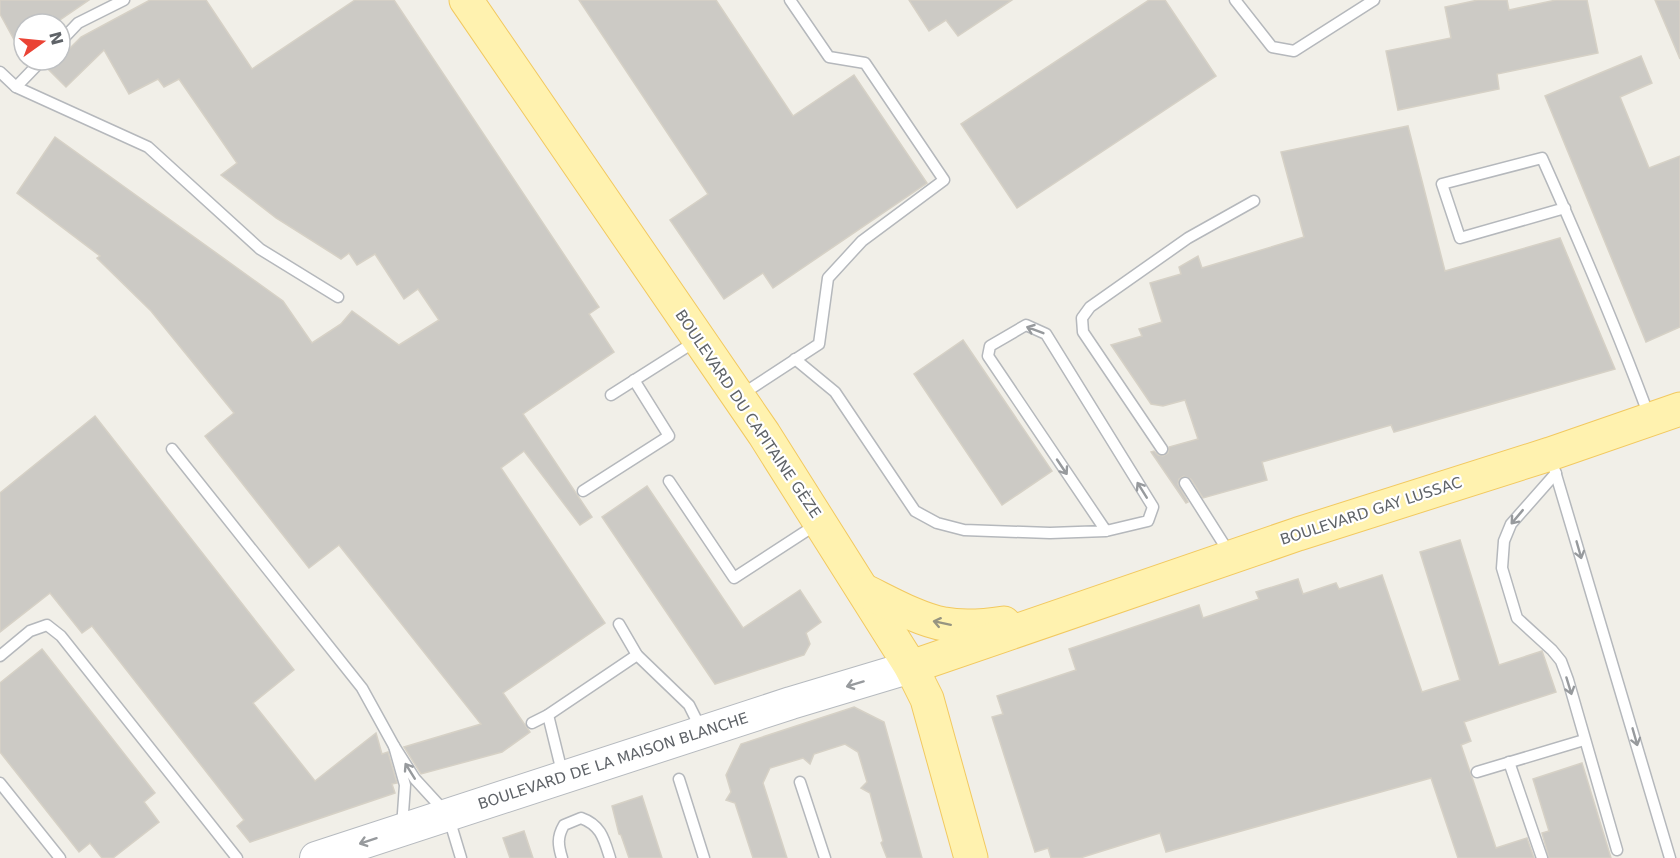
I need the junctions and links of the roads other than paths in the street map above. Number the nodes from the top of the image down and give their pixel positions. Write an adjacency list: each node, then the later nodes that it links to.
1 (123, 0): 6 (lane)
2 (466, 0): 13 (main road, BOULEVARD DU CAPITAINE GÈZE)
3 (790, 0): 14 (lane)
4 (1235, 0): 5 (lane)
5 (1374, 0)
6 (72, 29)
7 (0, 72): 9 (lane)
8 (30, 72): 9 (lane)
9 (16, 87): 12 (lane)
10 (1254, 201): 20 (lane)
11 (1564, 208): 11 (lane); 18 (lane)
12 (338, 297)
13 (698, 339): 15 (lane); 17 (main road, BOULEVARD DU CAPITAINE GÈZE)
14 (795, 359): 17 (lane); 26 (lane)
15 (634, 380): 16 (lane); 24 (lane)
16 (611, 395)
17 (738, 397): 25 (main road, BOULEVARD DU CAPITAINE GÈZE)
18 (1665, 414): 21 (main road, BOULEVARD GAY LUSSAC)
19 (172, 449): 38 (lane)
20 (1162, 449)
21 (1553, 463): 27 (main road, BOULEVARD GAY LUSSAC); 37 (lane, one-way to 37); 58 (lane, one-way to 58)
22 (669, 481): 25 (lane)
23 (1185, 483): 27 (lane)
24 (583, 491)
25 (820, 522): 28 (main road, BOULEVARD DU CAPITAINE GÈZE)
26 (1106, 531): 26 (lane, one-way to 26)
27 (1232, 557): 29 (main road, BOULEVARD GAY LUSSAC)
28 (863, 590): 29 (main road, BOULEVARD GAY LUSSAC, one-way to 28); 33 (main road, BOULEVARD DU CAPITAINE GÈZE)
29 (1063, 615): 33 (main road, BOULEVARD GAY LUSSAC)
30 (619, 624): 32 (lane)
31 (0, 656): 49 (lane)
32 (637, 656): 34 (lane); 36 (lane)
33 (910, 666): 36 (street, BOULEVARD DE LA MAISON BLANCHE, one-way to 36); 56 (main road, BOULEVARD DU CAPITAINE GÈZE)
34 (548, 715): 35 (lane); 41 (lane)
35 (532, 723)
36 (703, 732): 41 (street, BOULEVARD DE LA MAISON BLANCHE)
37 (1584, 740): 39 (lane); 47 (lane)
38 (394, 746): 45 (lane, one-way to 38); 46 (lane)
39 (1509, 762): 40 (lane); 57 (lane)
40 (1477, 772)
41 (563, 777): 45 (street, BOULEVARD DE LA MAISON BLANCHE)
42 (679, 779): 54 (lane)
43 (800, 782): 55 (lane)
44 (0, 783): 48 (lane)
45 (448, 815): 46 (street, BOULEVARD DE LA MAISON BLANCHE); 51 (lane)
46 (402, 830): 50 (street, BOULEVARD DE LA MAISON BLANCHE, one-way to 50)
47 (1617, 850)
48 (60, 858)
49 (237, 858)
50 (316, 858)
51 (461, 858)
52 (562, 858): 53 (lane)
53 (610, 858)
54 (704, 858)
55 (825, 858)
56 (971, 858)
57 (1542, 858)
58 (1670, 858)

